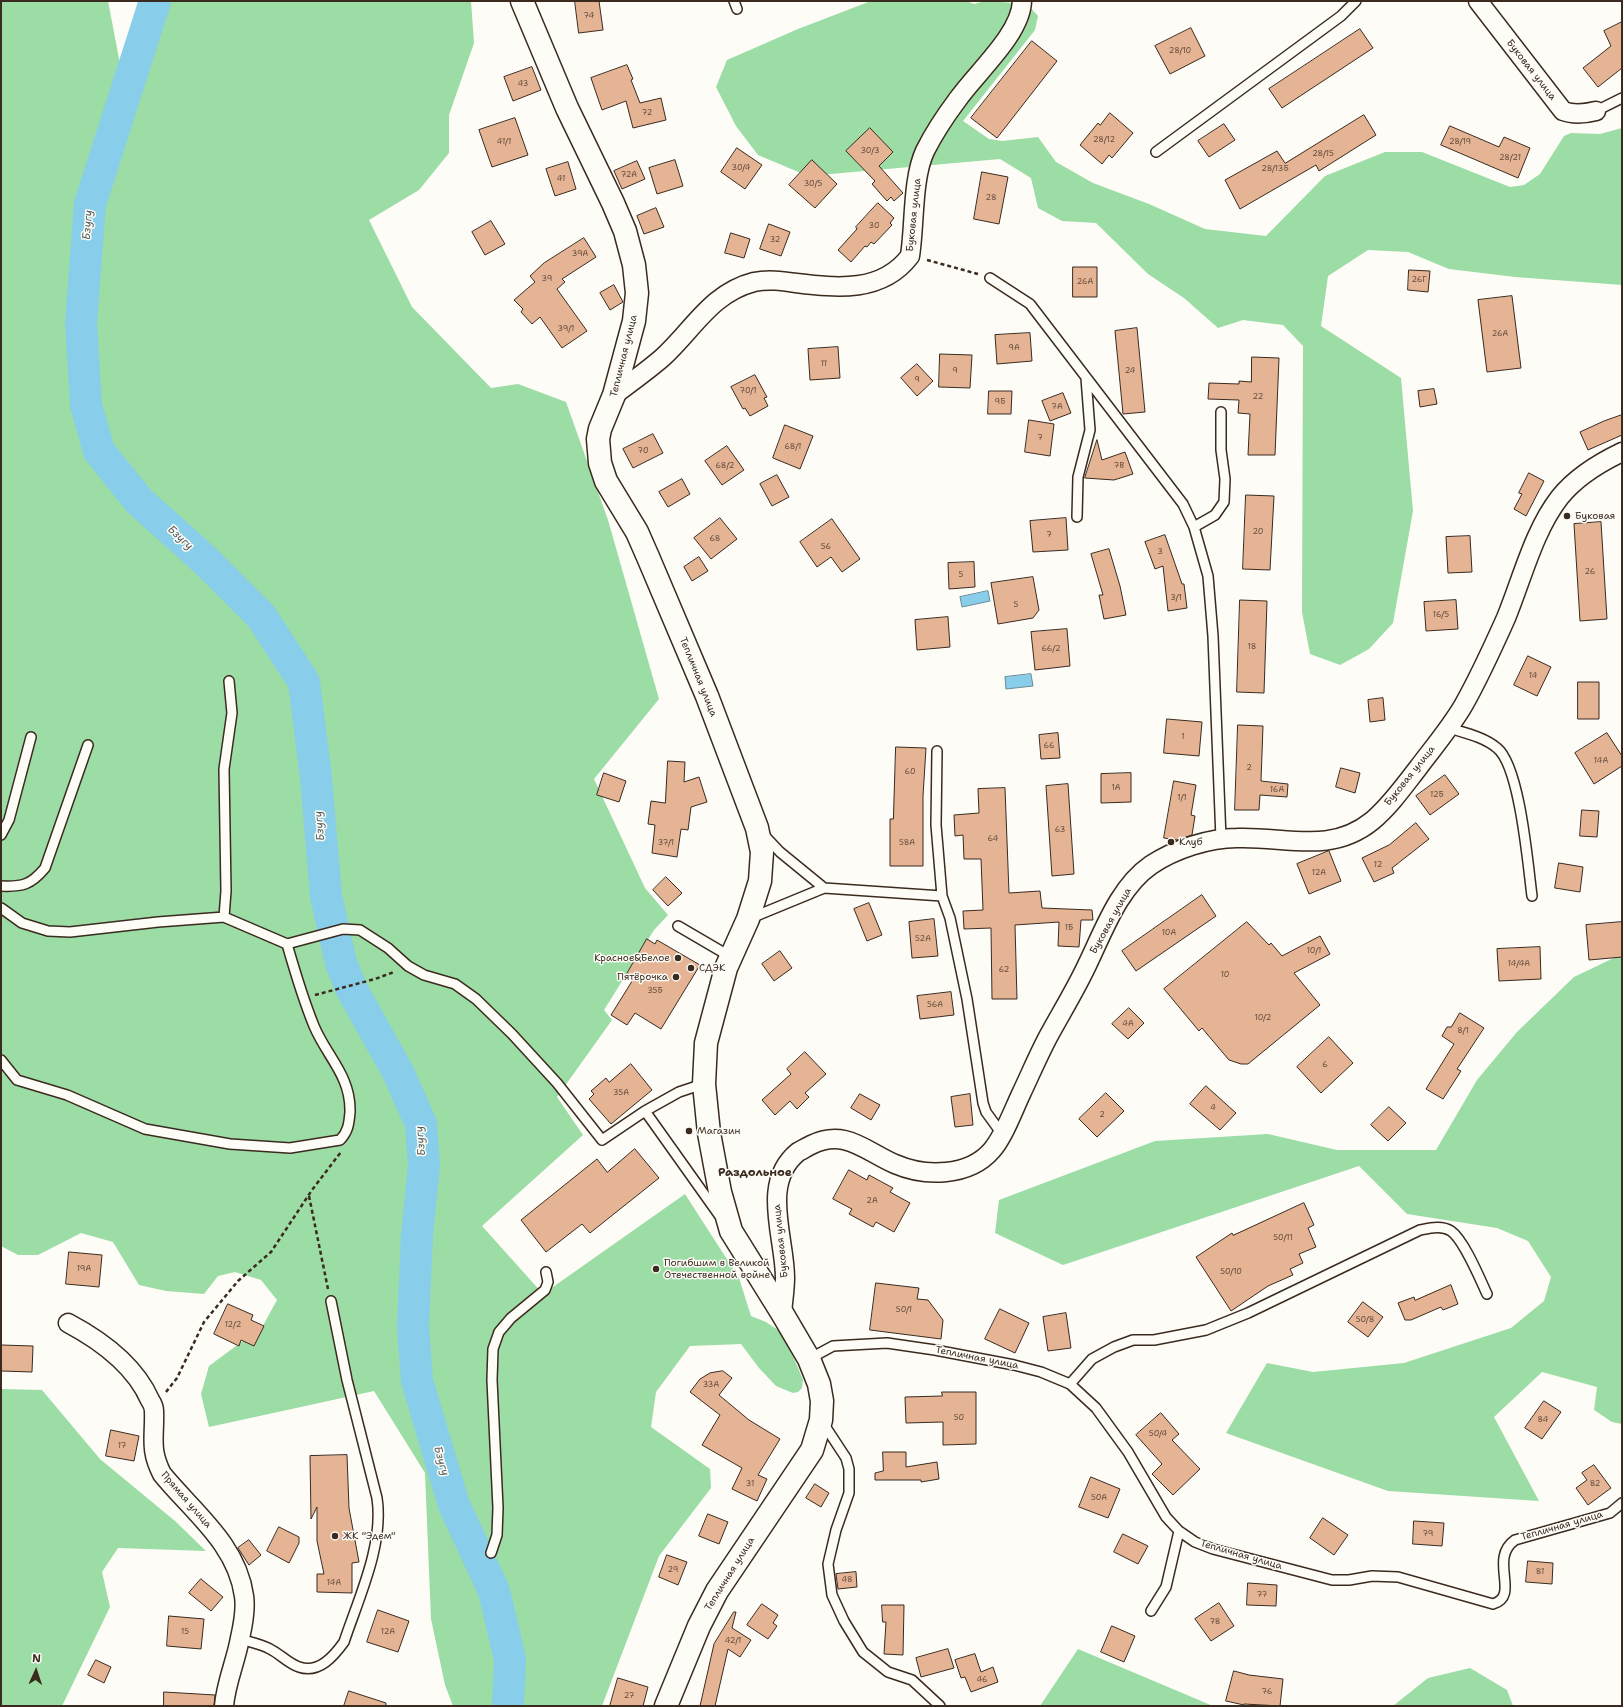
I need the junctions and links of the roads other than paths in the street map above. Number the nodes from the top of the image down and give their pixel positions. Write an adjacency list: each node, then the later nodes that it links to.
1 (522, 1): 10 (street, Тепличная улица)
2 (1022, 1): 10 (street, Буковая улица)
3 (1356, 1): 7 (lane)
4 (1478, 1): 6 (street, Буковая улица)
5 (1622, 98): 6 (lane)
6 (1596, 111)
7 (1156, 152)
8 (990, 278): 9 (lane)
9 (1086, 378): 13 (lane); 14 (lane)
10 (614, 395): 20 (street, Тепличная улица)
11 (1221, 412): 14 (lane)
12 (1622, 452): 16 (street, Буковая улица)
13 (1077, 517)
14 (1194, 527): 22 (lane)
15 (229, 681): 28 (lane)
16 (1449, 728): 22 (street, Буковая улица); 26 (lane)
17 (31, 737): 21 (lane)
18 (88, 745): 23 (lane)
19 (937, 751): 25 (lane)
20 (758, 828): 24 (lane); 29 (street, Тепличная улица)
21 (1, 835)
22 (1221, 839): 36 (street, Буковая улица)
23 (1, 886)
24 (824, 888): 25 (lane); 29 (lane)
25 (942, 896): 36 (lane)
26 (1532, 896)
27 (1, 908): 28 (lane)
28 (224, 917): 31 (lane)
29 (748, 919): 32 (street, Тепличная улица)
30 (678, 926): 32 (lane)
31 (287, 944): 33 (lane); 35 (lane)
32 (731, 957): 34 (street, Тепличная улица)
33 (1, 1060)
34 (704, 1084): 35 (lane); 37 (street, Тепличная улица)
35 (645, 1110): 37 (lane)
36 (1002, 1134): 41 (street, Буковая улица)
37 (731, 1231): 41 (street, Тепличная улица)
38 (546, 1272): 48 (lane)
39 (1487, 1294): 44 (lane)
40 (331, 1301): 50 (lane)
41 (782, 1313): 43 (street, Тепличная улица)
42 (68, 1323): 50 (street, Прямая улица)
43 (809, 1359): 44 (lane, Тепличная улица); 45 (street, Тепличная улица)
44 (1070, 1384): 47 (lane, Тепличная улица)
45 (821, 1420): 52 (street, Тепличная улица); 53 (lane)
46 (1622, 1503): 47 (lane, Тепличная улица)
47 (1179, 1531): 49 (lane)
48 (491, 1553)
49 (1150, 1611)
50 (240, 1639): 51 (street, Прямая улица)
51 (224, 1706)
52 (666, 1706)
53 (940, 1706)

